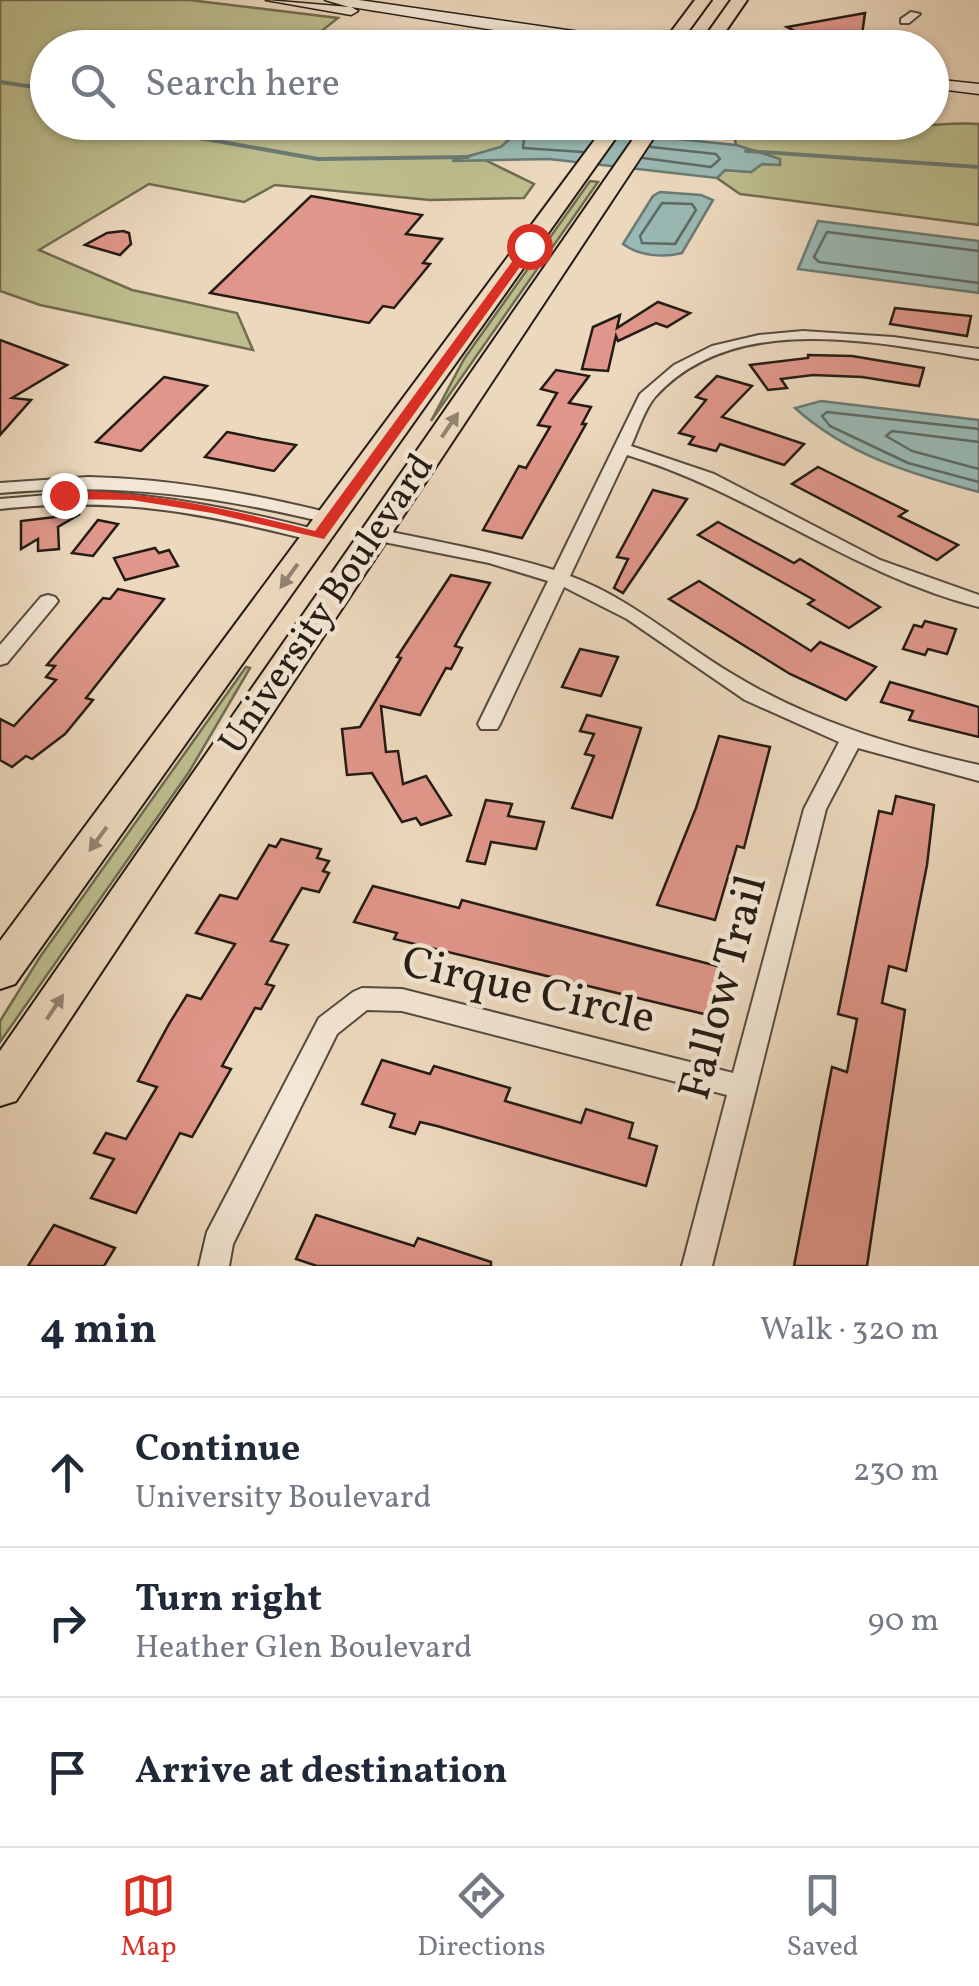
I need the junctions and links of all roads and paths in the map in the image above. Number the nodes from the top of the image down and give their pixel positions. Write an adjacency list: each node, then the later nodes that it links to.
1 (273, 0): 7 (street)
2 (332, 0): 8 (street)
3 (703, 0): 9 (main road)
4 (739, 0): 10 (main road)
5 (915, 14): 6 (street)
6 (905, 22)
7 (472, 30)
8 (522, 30)
9 (684, 30)
10 (718, 30)
11 (949, 76): 12 (street)
12 (979, 79)
13 (949, 86): 14 (street)
14 (979, 89)
15 (605, 140): 19 (main road, University Boulevard)
16 (643, 140): 23 (main road, University Boulevard, one-way to 16)
17 (979, 354): 18 (street)
18 (621, 448): 24 (street); 27 (street)
19 (368, 470): 22 (main road, University Boulevard); 23 (main road)
20 (0, 488): 22 (street)
21 (0, 504): 22 (street)
22 (326, 527): 26 (main road); 32 (main road, University Boulevard, one-way to 32)
23 (376, 535): 24 (street); 26 (main road, University Boulevard)
24 (558, 577): 29 (street); 30 (street)
25 (48, 600): 28 (street)
26 (333, 600): 34 (main road, University Boulevard, one-way to 26)
27 (979, 600)
28 (0, 658)
29 (489, 724)
30 (852, 739): 31 (street); 33 (street, Fallow Trail)
31 (979, 772)
32 (0, 972)
33 (742, 1087): 35 (street, Cirque Circle); 36 (street, Fallow Trail)
34 (0, 1088)
35 (214, 1266)
36 (697, 1266)

